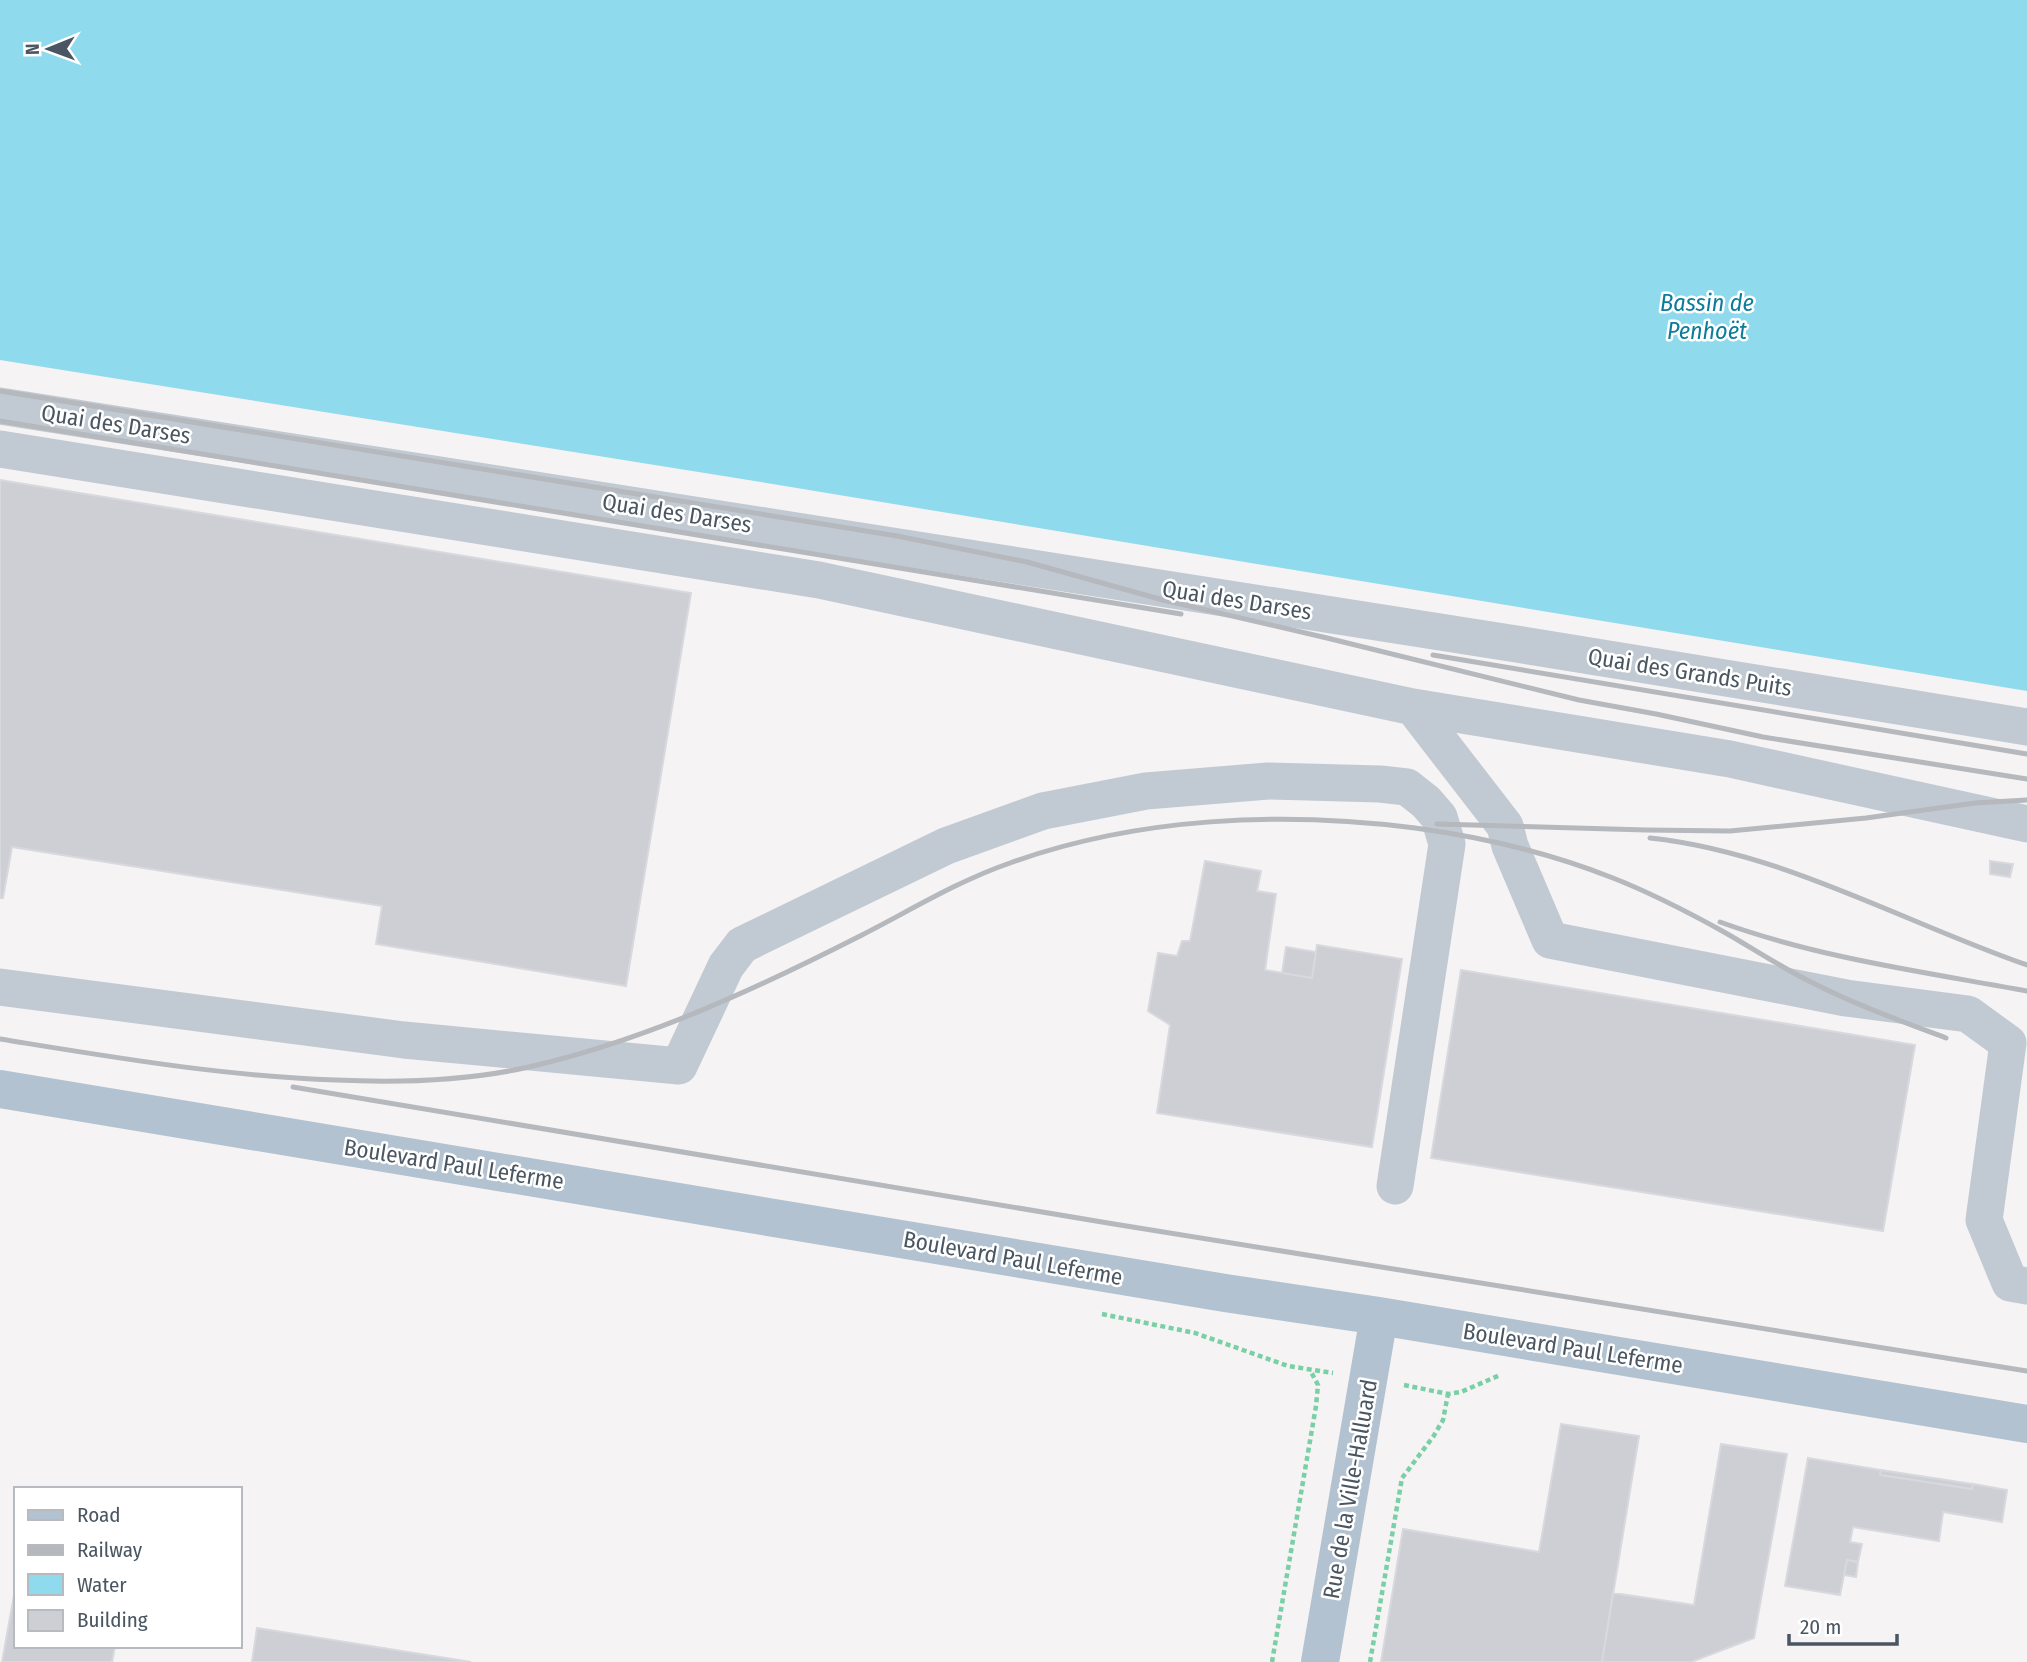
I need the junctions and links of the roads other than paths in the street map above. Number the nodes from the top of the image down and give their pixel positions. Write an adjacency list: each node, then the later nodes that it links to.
1 (0, 406): 3 (lane, Quai des Darses)
2 (0, 449): 4 (lane)
3 (1353, 619): 5 (lane, Quai des Grands Puits)
4 (1413, 707): 6 (lane); 10 (lane)
5 (2027, 727)
6 (2027, 824)
7 (0, 987): 9 (lane)
8 (0, 1089): 11 (main road, Boulevard Paul Leferme)
9 (1395, 1186)
10 (2027, 1286)
11 (1379, 1316): 12 (main road, Boulevard Paul Leferme); 13 (main road, Rue de la Ville-Halluard)
12 (2027, 1424)
13 (1320, 1662)

